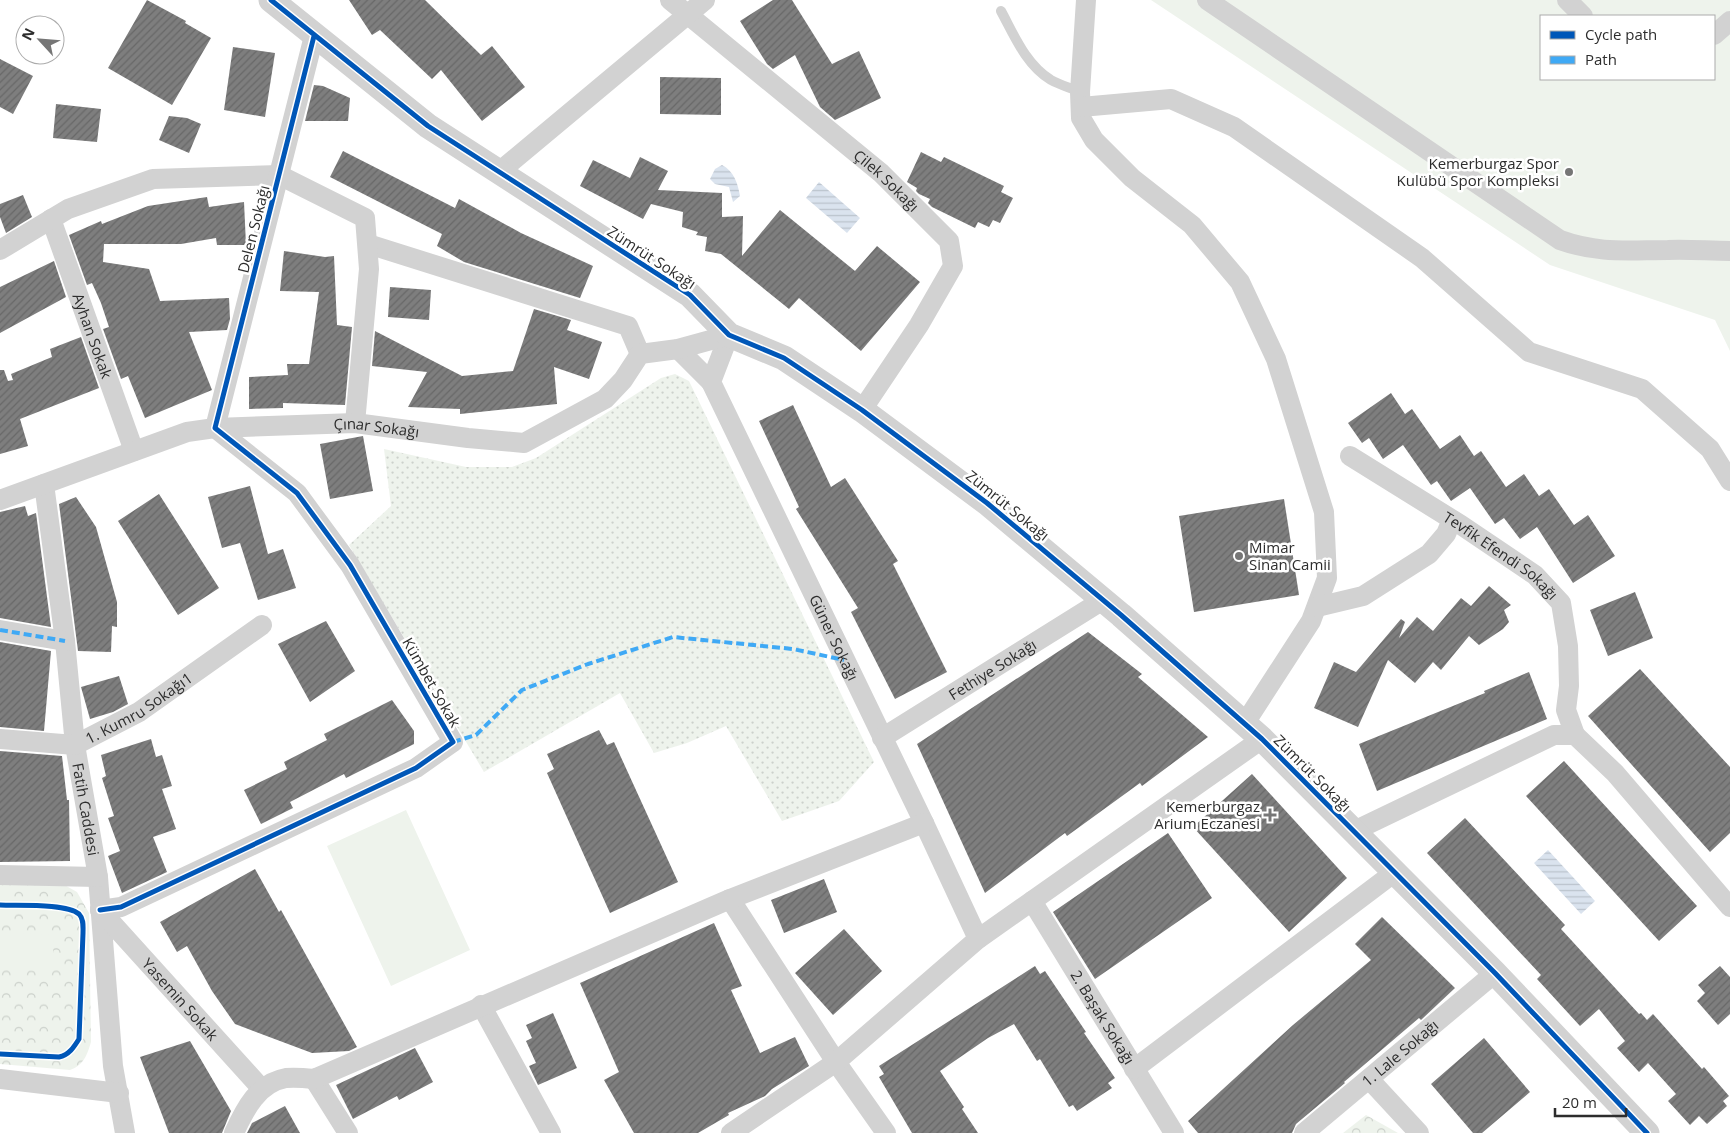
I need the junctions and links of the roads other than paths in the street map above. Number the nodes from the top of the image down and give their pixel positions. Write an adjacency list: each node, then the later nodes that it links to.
1 (272, 0): 12 (street, Zümrüt Sokağı)
2 (670, 0): 8 (street, Çilek Sokağı)
3 (706, 0): 8 (street)
4 (1086, 0): 13 (street)
5 (1208, 0): 19 (street)
6 (1567, 0): 9 (street)
7 (1001, 11): 13 (lane)
8 (688, 15): 14 (street); 24 (street, Çilek Sokağı)
9 (1581, 15)
10 (1730, 22): 11 (street)
11 (1715, 35)
12 (314, 36): 14 (street, Zümrüt Sokağı); 15 (street, Delen Sokağı)
13 (1080, 99): 29 (street); 34 (street)
14 (500, 172): 20 (street, Zümrüt Sokağı)
15 (279, 175): 16 (street); 17 (street); 26 (street, Delen Sokağı)
16 (51, 219): 18 (street); 27 (street, Ayhan Sokak)
17 (368, 244): 22 (street); 25 (street)
18 (0, 250)
19 (1730, 251)
20 (729, 336): 21 (street); 23 (street); 24 (street, Zümrüt Sokağı)
21 (678, 349): 22 (street); 23 (street, Güner Sokağı)
22 (640, 354): 25 (street, Çınar Sokağı)
23 (711, 382): 40 (street, Güner Sokağı)
24 (862, 410): 33 (street, Zümrüt Sokağı)
25 (355, 423): 26 (street, Çınar Sokağı)
26 (215, 428): 27 (street, Çınar Sokağı); 51 (street, Kümbet Sokak)
27 (134, 451): 30 (street, Çınar Sokağı)
28 (1350, 456): 32 (street, Tevfik Efendi Sokağı)
29 (1730, 481)
30 (44, 484): 31 (street, Çınar Sokağı); 37 (street, Fatih Caddesi)
31 (0, 500)
32 (1452, 520): 34 (street); 39 (street, Tevfik Efendi Sokağı)
33 (1103, 600): 38 (street, Zümrüt Sokağı); 40 (street, Fethiye Sokağı)
34 (1317, 607): 38 (street)
35 (262, 625): 42 (street, 1. Kumru Sokağı1)
36 (0, 630): 37 (street)
37 (65, 641): 42 (street, Fatih Caddesi)
38 (1254, 731): 44 (street, Zümrüt Sokağı); 49 (street)
39 (1575, 735): 44 (street); 50 (street)
40 (882, 738): 43 (street, Güner Sokağı)
41 (0, 739): 42 (street, 1. Kumru Sokağı1)
42 (75, 745): 47 (street, Fatih Caddesi)
43 (924, 823): 48 (street); 52 (street, Güner Sokağı)
44 (1354, 831): 45 (street, Zümrüt Sokağı)
45 (1395, 872): 53 (street, Zümrüt Sokağı); 56 (street)
46 (0, 875): 47 (street)
47 (98, 878): 51 (street, Fatih Caddesi)
48 (730, 899): 54 (street); 55 (street)
49 (1032, 901): 52 (street); 56 (street, 2. Başak Sokağı)
50 (1730, 907)
51 (100, 910): 60 (street, Yasemin Sokak); 61 (street, Fatih Caddesi)
52 (978, 940): 55 (street)
53 (1495, 973): 58 (street, 1. Lale Sokağı); 71 (street, Zümrüt Sokağı)
54 (481, 1005): 57 (street); 65 (street)
55 (836, 1062): 66 (street); 67 (street)
56 (1134, 1069): 68 (street, 2. Başak Sokağı)
57 (314, 1078): 60 (street); 64 (street)
58 (1369, 1078): 69 (street, 1. Lale Sokağı); 70 (street)
59 (0, 1079): 61 (street)
60 (262, 1088): 63 (street)
61 (119, 1094): 62 (street, Fatih Caddesi)
62 (125, 1133)
63 (234, 1133)
64 (348, 1133)
65 (551, 1133)
66 (732, 1133)
67 (886, 1133)
68 (1174, 1133)
69 (1304, 1133)
70 (1419, 1133)
71 (1647, 1133)

